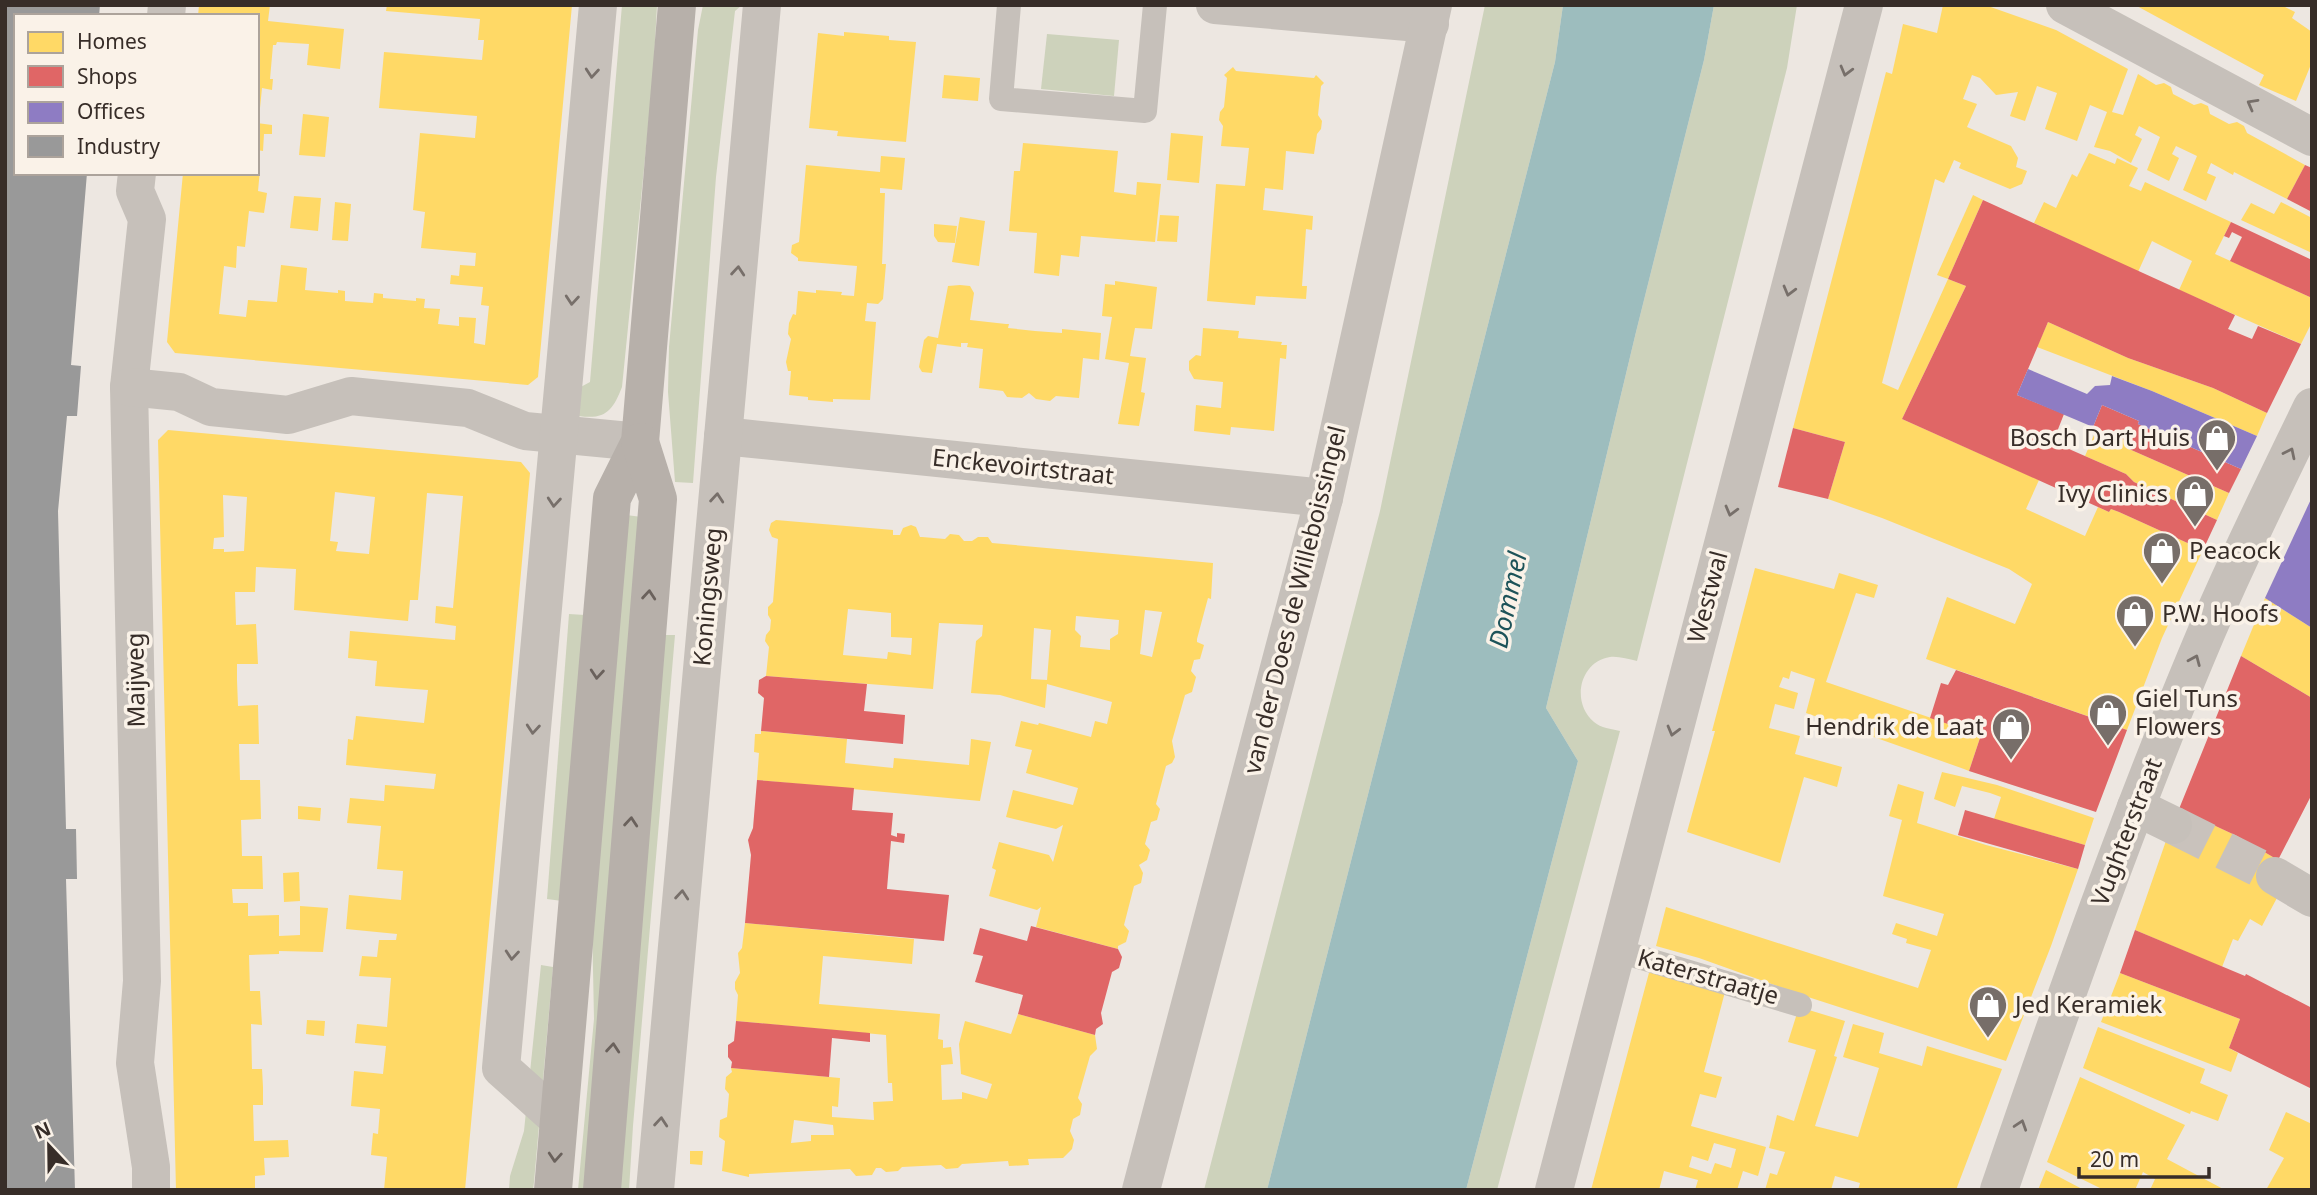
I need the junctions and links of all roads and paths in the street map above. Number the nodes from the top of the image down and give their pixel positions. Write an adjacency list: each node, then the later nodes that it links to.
1 (598, 5): 14 (street, one-way to 14)
2 (677, 5): 16 (street)
3 (762, 5): 15 (street, Koningsweg, one-way to 3)
4 (1009, 5): 5 (lane)
5 (1155, 5)
6 (1215, 5): 9 (street)
7 (1864, 5): 22 (street, Westwal, one-way to 22)
8 (2065, 5): 10 (street, one-way to 8)
9 (1431, 14): 17 (street, van der Does de Willeboissingel)
10 (2312, 137)
11 (137, 175): 12 (street, Maijweg)
12 (129, 387): 14 (street); 25 (street, Maijweg)
13 (2312, 407): 18 (street, Vughterstraat, one-way to 13)
14 (560, 434): 16 (street); 24 (street, one-way to 24)
15 (723, 436): 17 (street, Enckevoirtstraat); 28 (street, Koningsweg, one-way to 15)
16 (640, 442): 24 (street, one-way to 24); 27 (street, one-way to 16)
17 (1324, 498): 29 (street, van der Does de Willeboissingel)
18 (2136, 807): 19 (street); 31 (street, Vughterstraat, one-way to 18)
19 (2173, 825)
20 (2275, 876): 21 (street)
21 (2312, 898)
22 (1615, 950): 23 (lane, Katerstraatje); 30 (street, Westwal)
23 (1800, 1005)
24 (558, 1119): 26 (street, one-way to 26)
25 (151, 1190)
26 (553, 1190)
27 (601, 1190)
28 (655, 1190)
29 (1141, 1190)
30 (1553, 1190)
31 (1999, 1190)

